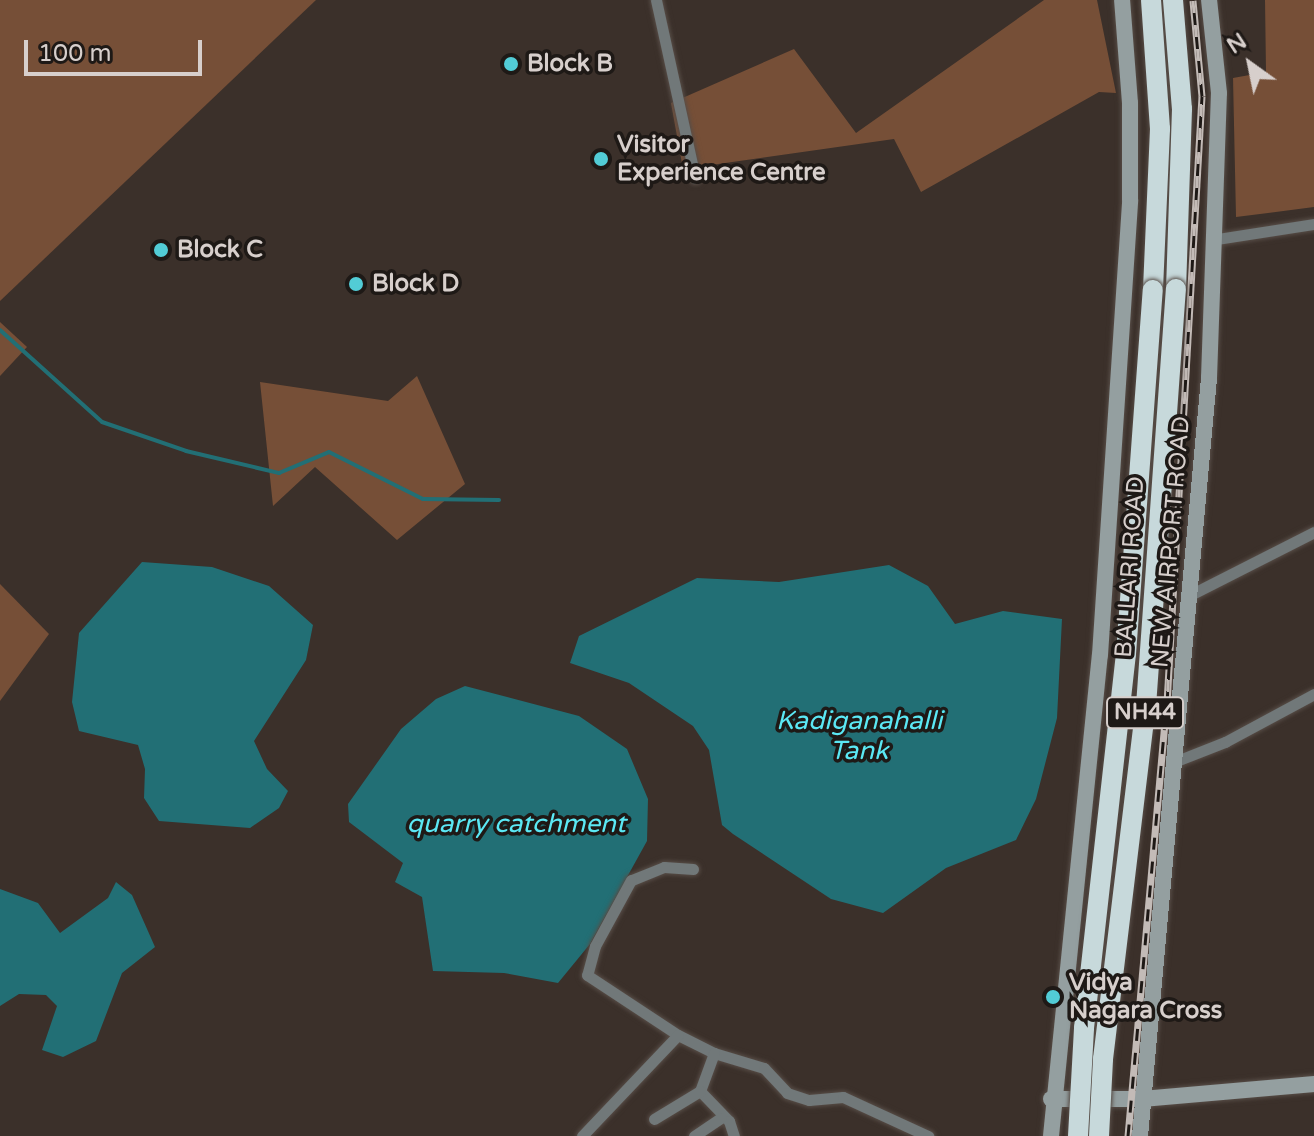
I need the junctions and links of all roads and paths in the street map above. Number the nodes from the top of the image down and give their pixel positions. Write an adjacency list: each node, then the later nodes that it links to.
1 (656, 0): 6 (street)
2 (1122, 0): 18 (street)
3 (1151, 0): 27 (highway, BALLARI ROAD / NH44, bridge)
4 (1173, 0): 28 (highway, BALLARI ROAD / NH44, bridge)
5 (1209, 0): 8 (street, NEW AIRPORT ROAD)
6 (695, 178)
7 (1314, 224): 8 (street)
8 (1217, 239): 10 (street, NEW AIRPORT ROAD)
9 (1314, 532): 10 (street)
10 (1192, 594): 12 (street, NEW AIRPORT ROAD)
11 (1314, 694): 12 (street)
12 (1174, 762): 19 (street, NEW AIRPORT ROAD)
13 (693, 869): 14 (street)
14 (678, 1035): 15 (street); 22 (street)
15 (714, 1053): 17 (street); 25 (street)
16 (1314, 1084): 19 (street)
17 (700, 1091): 20 (street); 21 (street)
18 (1051, 1099): 19 (street); 26 (street)
19 (1142, 1099): 29 (street, NEW AIRPORT ROAD)
20 (721, 1118): 23 (street); 24 (street)
21 (654, 1119)
22 (582, 1136)
23 (694, 1136)
24 (734, 1136)
25 (928, 1136)
26 (1051, 1136)
27 (1078, 1136)
28 (1099, 1136)
29 (1140, 1136)

